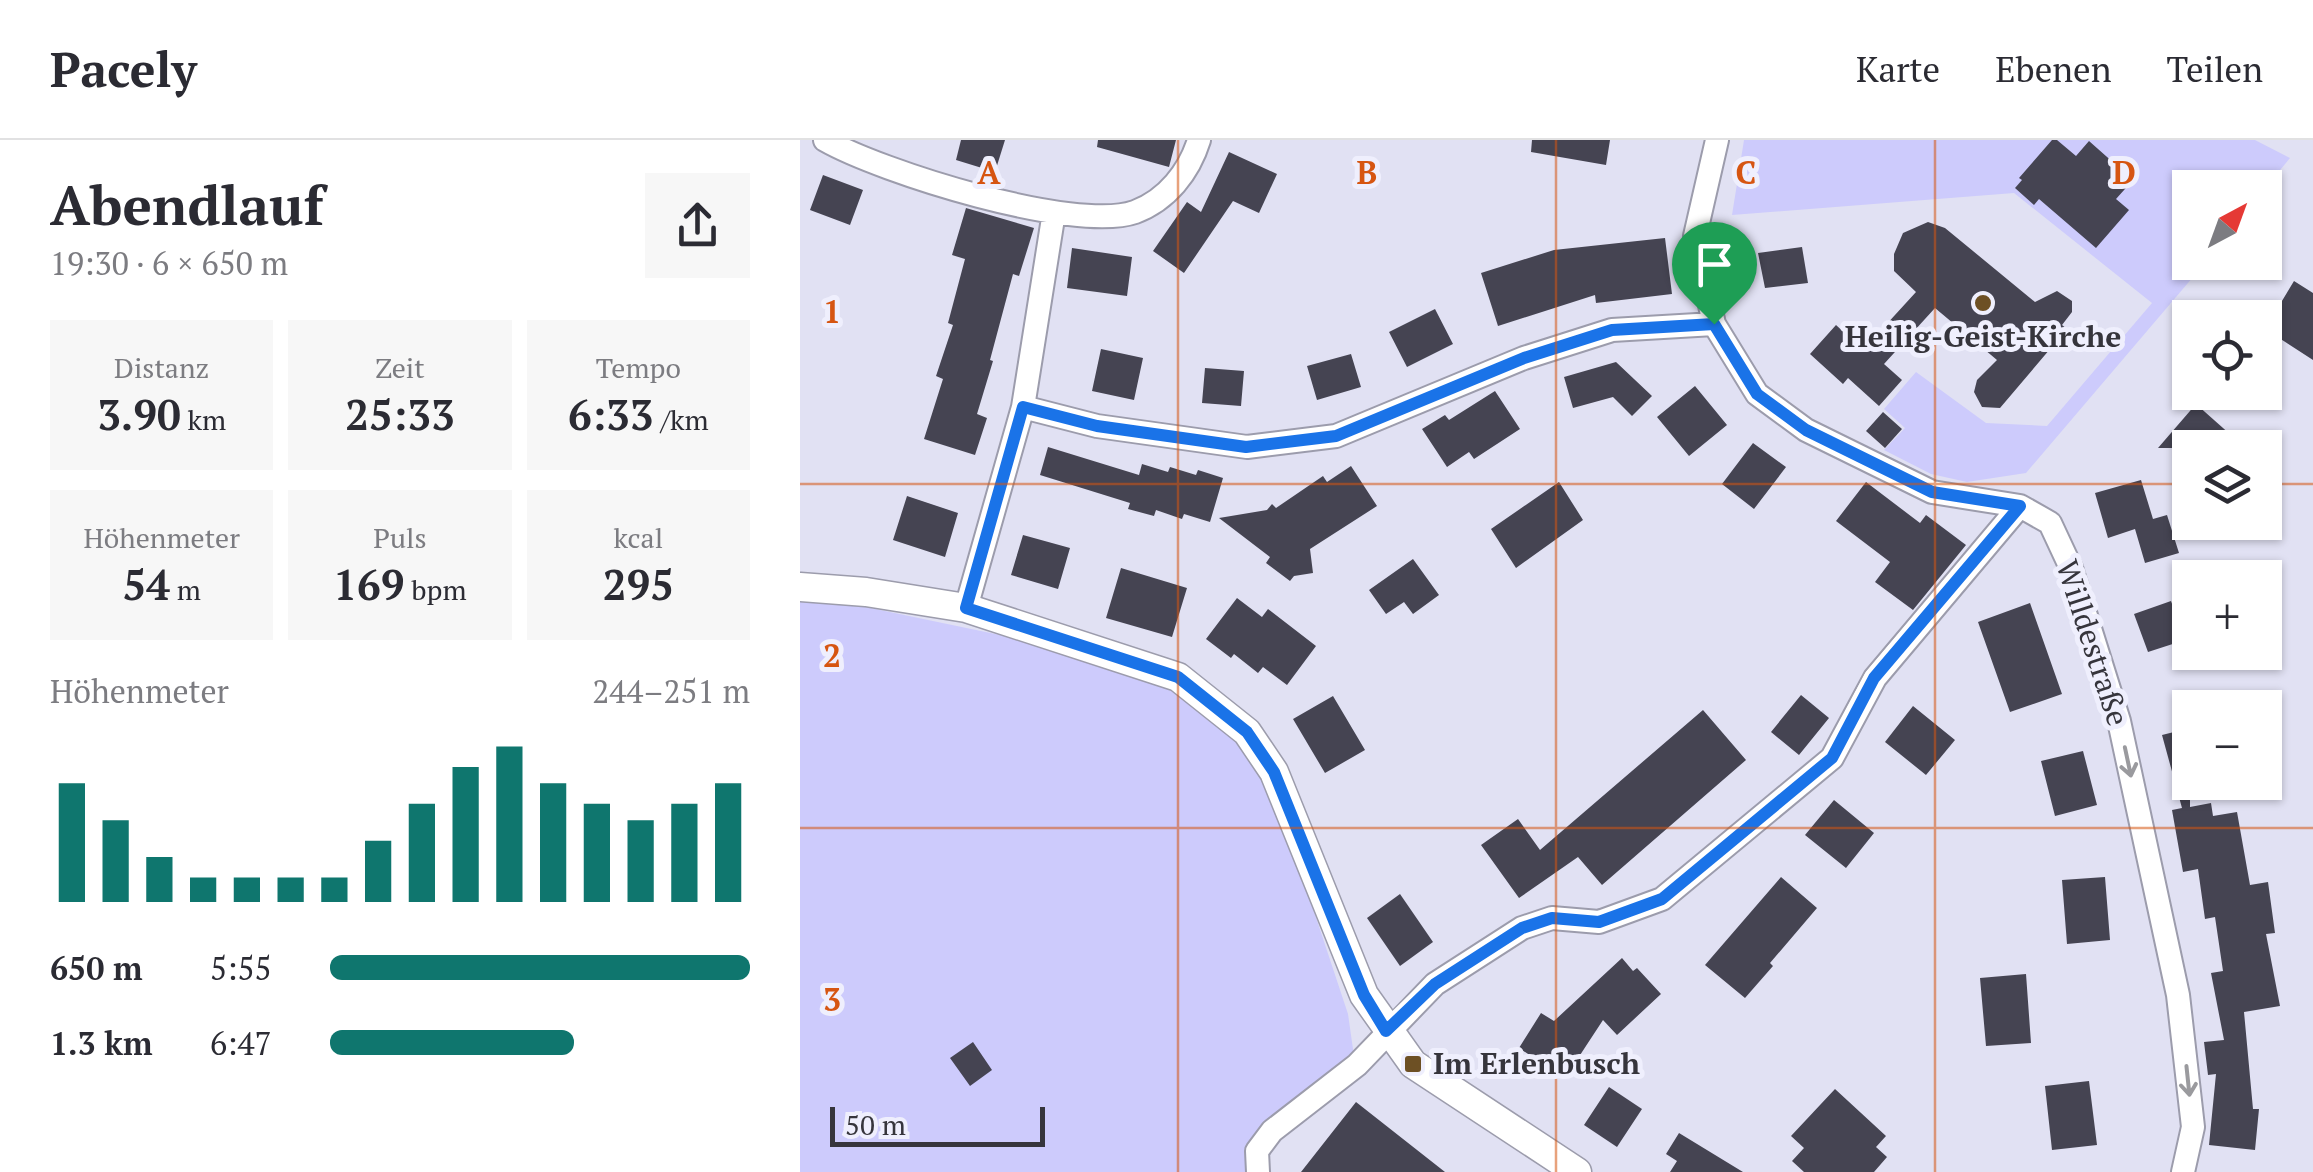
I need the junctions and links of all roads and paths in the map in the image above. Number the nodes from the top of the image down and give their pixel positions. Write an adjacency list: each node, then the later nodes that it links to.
1 (825, 140): 4 (street)
2 (1199, 140): 4 (street)
3 (1717, 140): 5 (street)
4 (1054, 212): 6 (street)
5 (1714, 324): 6 (street); 7 (street)
6 (1023, 407): 9 (street)
7 (2020, 506): 10 (street); 13 (street, Willdestraße, one-way to 13)
8 (800, 587): 9 (street)
9 (966, 608): 10 (street)
10 (1386, 1031): 11 (street); 12 (street)
11 (1258, 1172)
12 (1577, 1172)
13 (2183, 1172)

